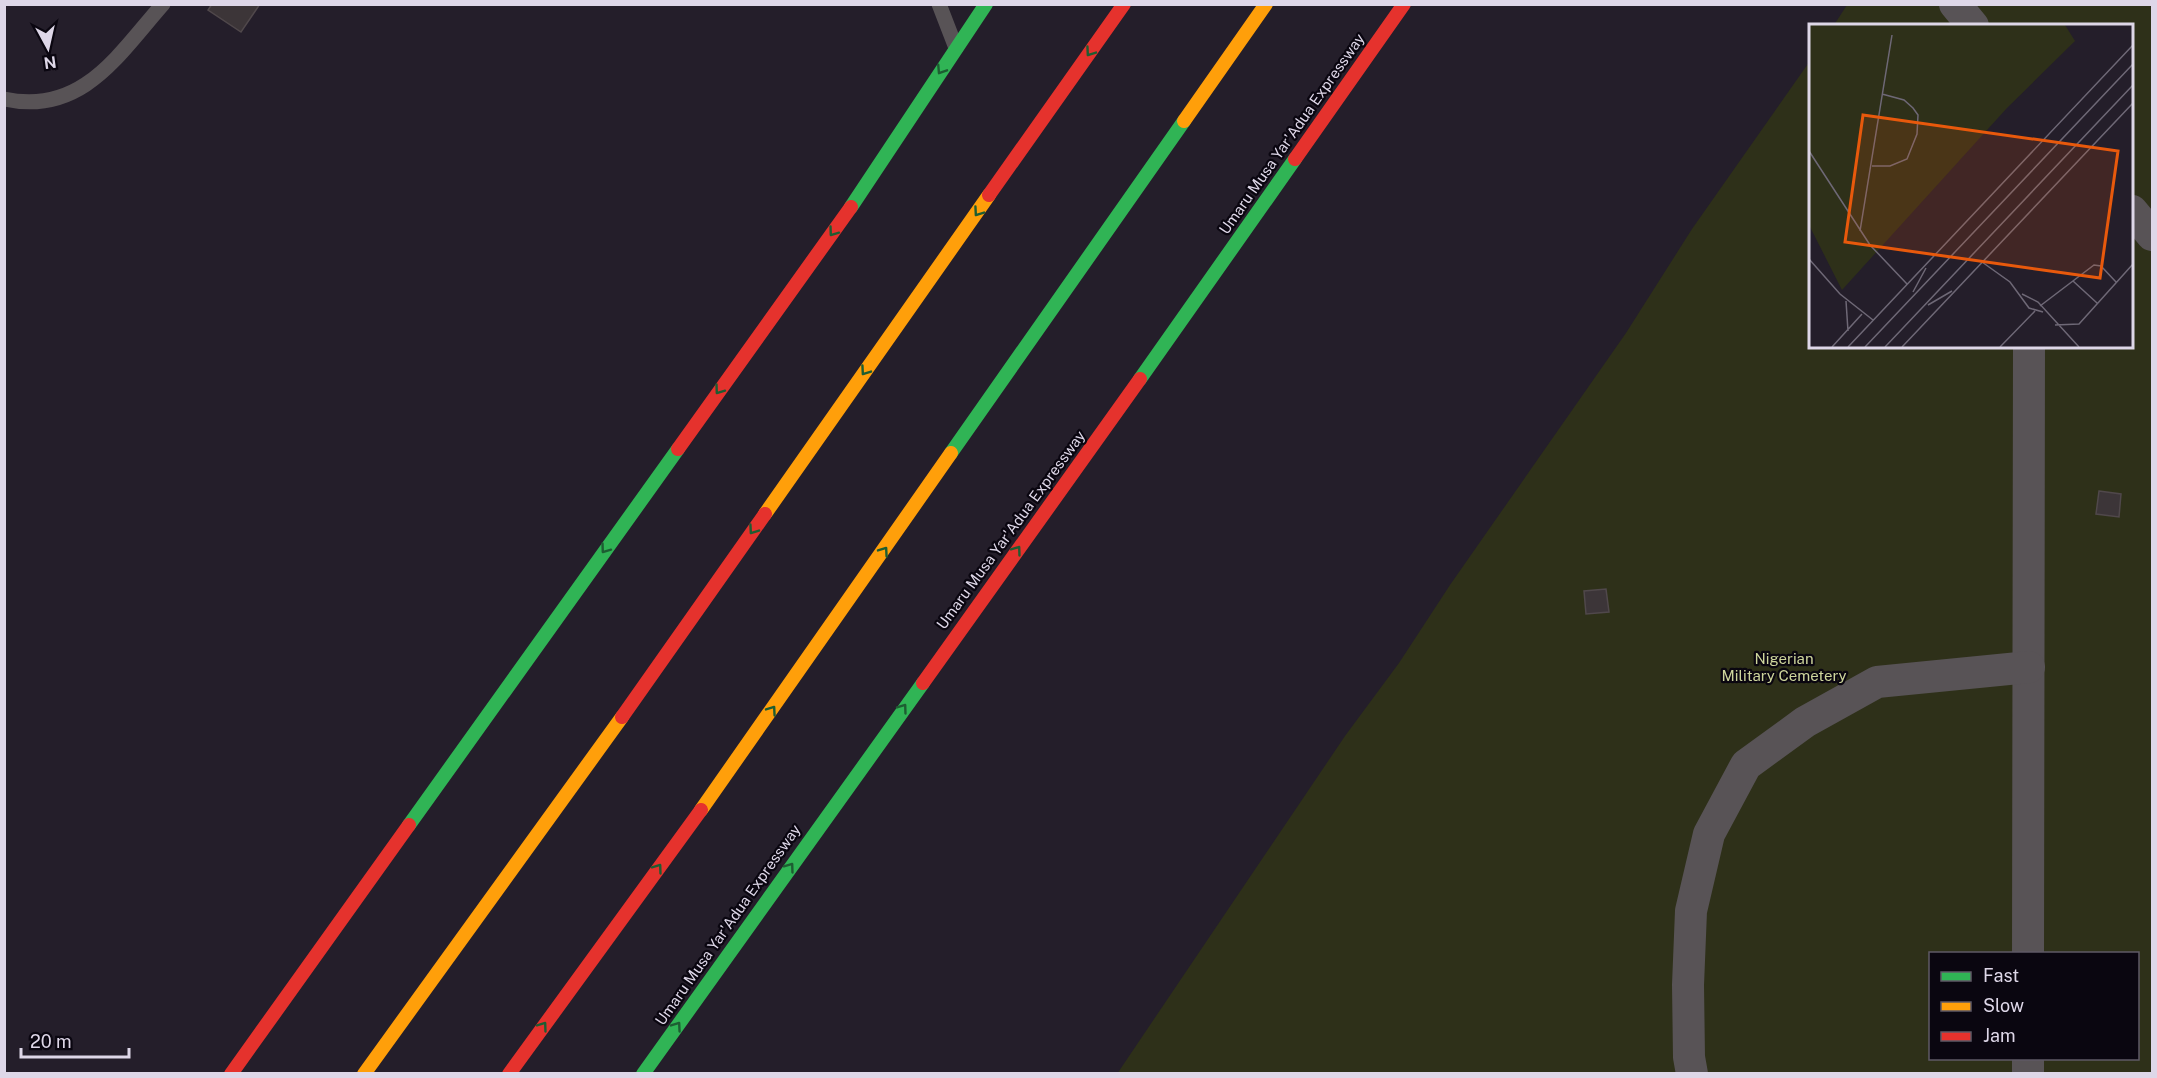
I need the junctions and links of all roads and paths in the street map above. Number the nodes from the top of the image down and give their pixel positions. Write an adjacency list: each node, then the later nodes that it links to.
1 (163, 4): 10 (lane)
2 (939, 4): 9 (lane)
3 (986, 4): 9 (highway)
4 (1124, 4): 17 (highway, one-way to 17)
5 (1266, 4): 18 (highway, one-way to 5)
6 (1404, 4): 19 (highway, Umaru Musa Yar'Adua Expressway, one-way to 6)
7 (1955, 4): 8 (street)
8 (1971, 24)
9 (956, 48): 16 (highway, one-way to 16)
10 (4, 99)
11 (2133, 212): 12 (street)
12 (2152, 235)
13 (2029, 348): 14 (street)
14 (2029, 667): 15 (street); 20 (street)
15 (2028, 952)
16 (231, 1074)
17 (364, 1074)
18 (509, 1074)
19 (643, 1074)
20 (1692, 1074)

